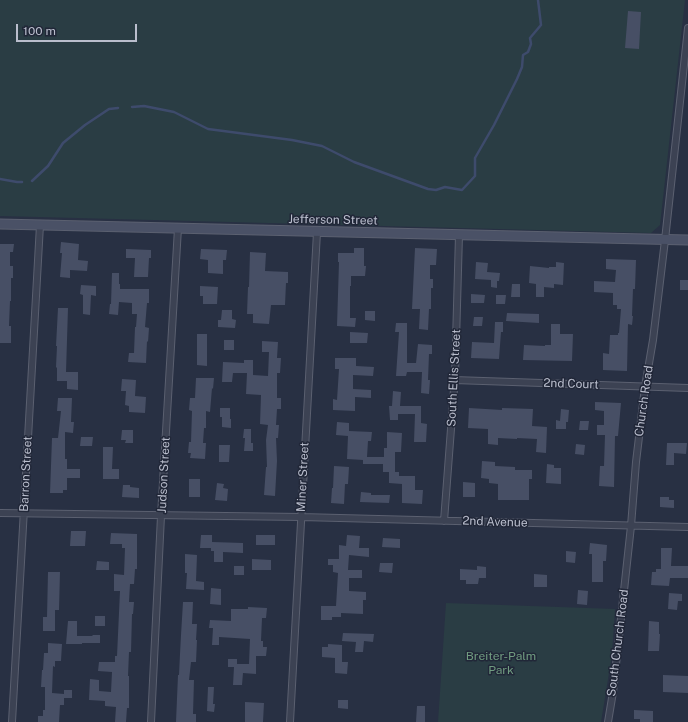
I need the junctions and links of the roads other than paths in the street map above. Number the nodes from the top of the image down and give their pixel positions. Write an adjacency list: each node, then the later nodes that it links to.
1 (688, 28): 2 (street)
2 (686, 66): 8 (street)
3 (0, 224): 4 (street, Jefferson Street)
4 (40, 225): 5 (street, Jefferson Street); 14 (street, Barron Street)
5 (178, 228): 6 (street, Jefferson Street); 15 (street, Judson Street)
6 (317, 232): 7 (street, Jefferson Street); 16 (street, Miner Street)
7 (459, 235): 8 (street, Jefferson Street); 10 (street, South Ellis Street)
8 (665, 240): 9 (street, Jefferson Street); 11 (street, Church Road)
9 (688, 240)
10 (454, 380): 11 (street, 2nd Court); 17 (street, South Ellis Street)
11 (645, 387): 12 (street, 2nd Court); 18 (street, Church Road)
12 (688, 388)
13 (0, 513): 14 (street, 2nd Avenue)
14 (24, 514): 15 (street, 2nd Avenue); 21 (street, Barron Street)
15 (162, 516): 16 (street, 2nd Avenue); 22 (street, Judson Street)
16 (301, 517): 17 (street, 2nd Avenue); 23 (street, Miner Street)
17 (444, 521): 18 (street, 2nd Avenue)
18 (631, 526): 19 (street, 2nd Avenue); 20 (street, Church Road)
19 (688, 527)
20 (627, 564): 24 (street, South Church Road)
21 (12, 722)
22 (151, 722)
23 (290, 722)
24 (608, 722)

